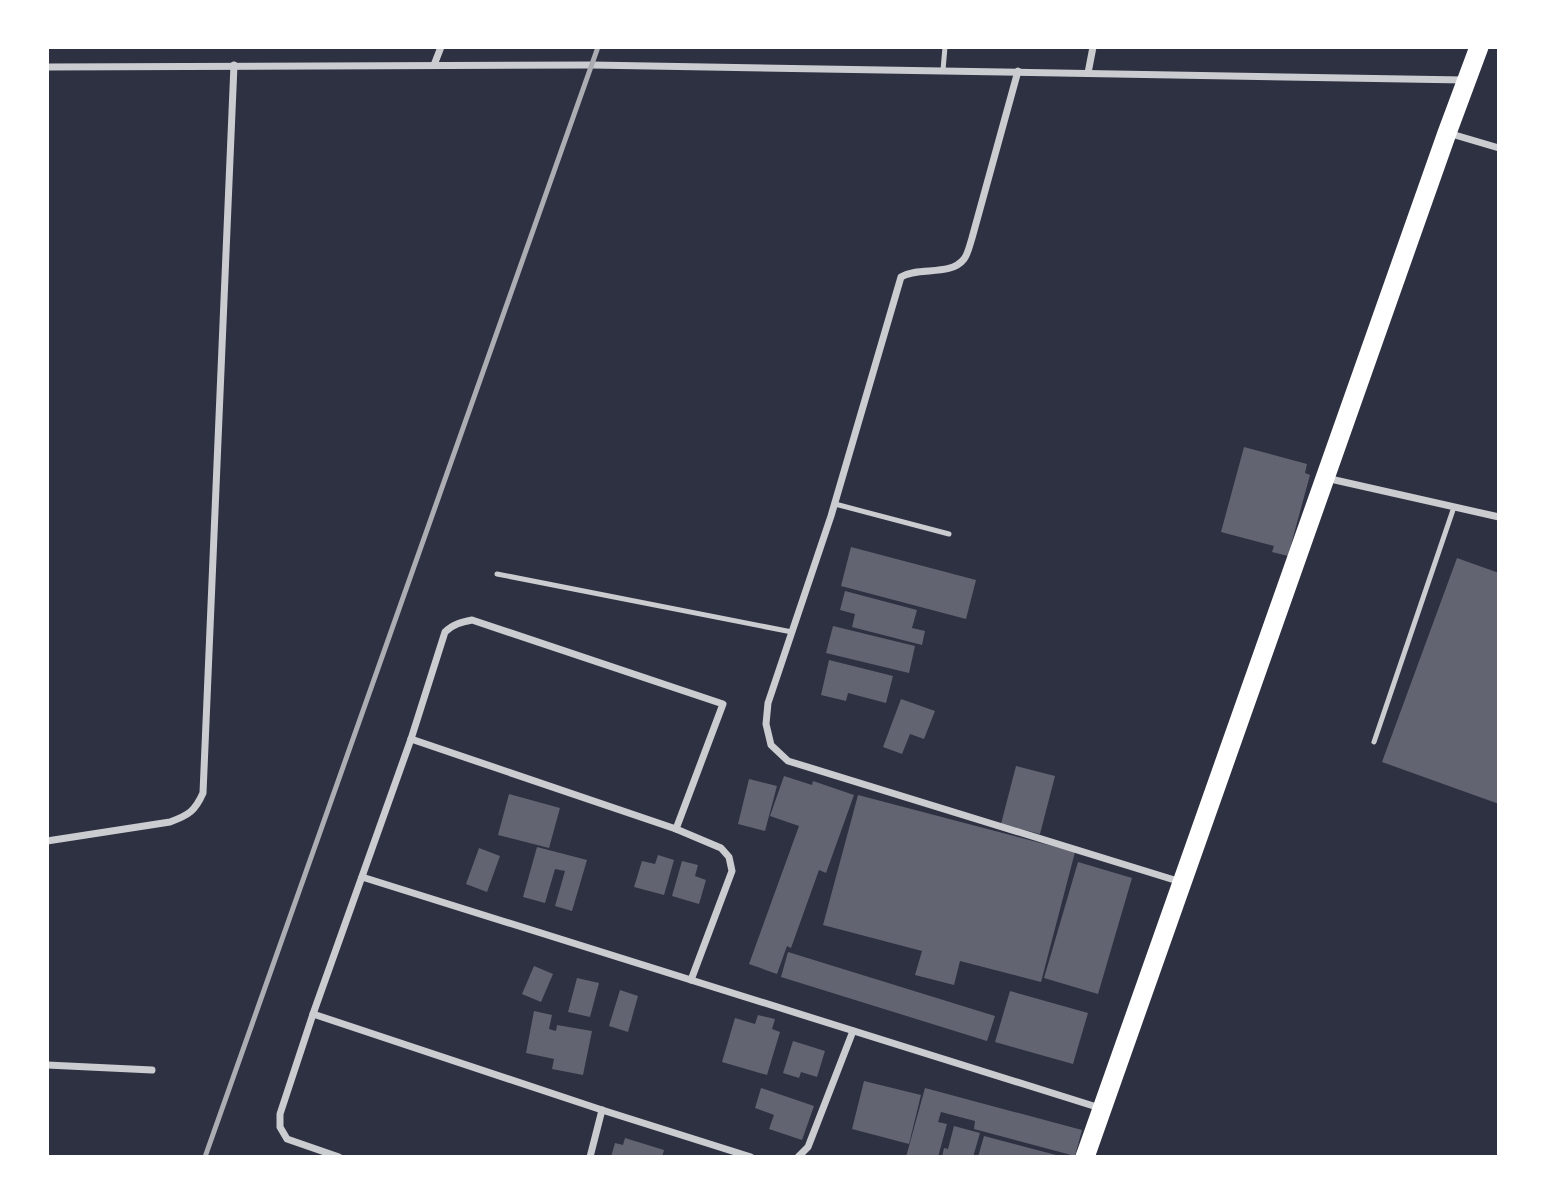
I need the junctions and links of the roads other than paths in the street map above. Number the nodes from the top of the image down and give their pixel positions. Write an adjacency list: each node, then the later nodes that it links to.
1 (441, 47): 6 (street)
2 (945, 47): 8 (lane)
3 (1093, 47): 10 (street)
4 (1479, 47): 11 (highway)
5 (234, 65): 6 (street); 7 (street); 24 (street)
6 (434, 65): 8 (street)
7 (47, 67)
8 (943, 70): 9 (street)
9 (1018, 71): 10 (street); 15 (street)
10 (1088, 73): 11 (street)
11 (1468, 80): 12 (highway)
12 (1447, 133): 13 (street); 14 (highway)
13 (1499, 148)
14 (1325, 478): 16 (street); 26 (highway)
15 (835, 504): 18 (lane); 20 (street)
16 (1454, 507): 17 (street); 22 (lane)
17 (1499, 517)
18 (949, 534)
19 (497, 574): 20 (lane)
20 (792, 632): 26 (street)
21 (411, 739): 23 (street); 23 (street); 25 (street)
22 (1374, 742)
23 (676, 829): 27 (street)
24 (47, 841)
25 (362, 877): 27 (street); 28 (street)
26 (1181, 883): 32 (highway)
27 (691, 980): 29 (street)
28 (313, 1014): 33 (street); 34 (street)
29 (853, 1031): 32 (street); 37 (street)
30 (47, 1065): 31 (street)
31 (152, 1070)
32 (1101, 1108): 38 (highway)
33 (602, 1110): 35 (street); 36 (street)
34 (339, 1157)
35 (590, 1157)
36 (751, 1157)
37 (798, 1157)
38 (1084, 1157)

